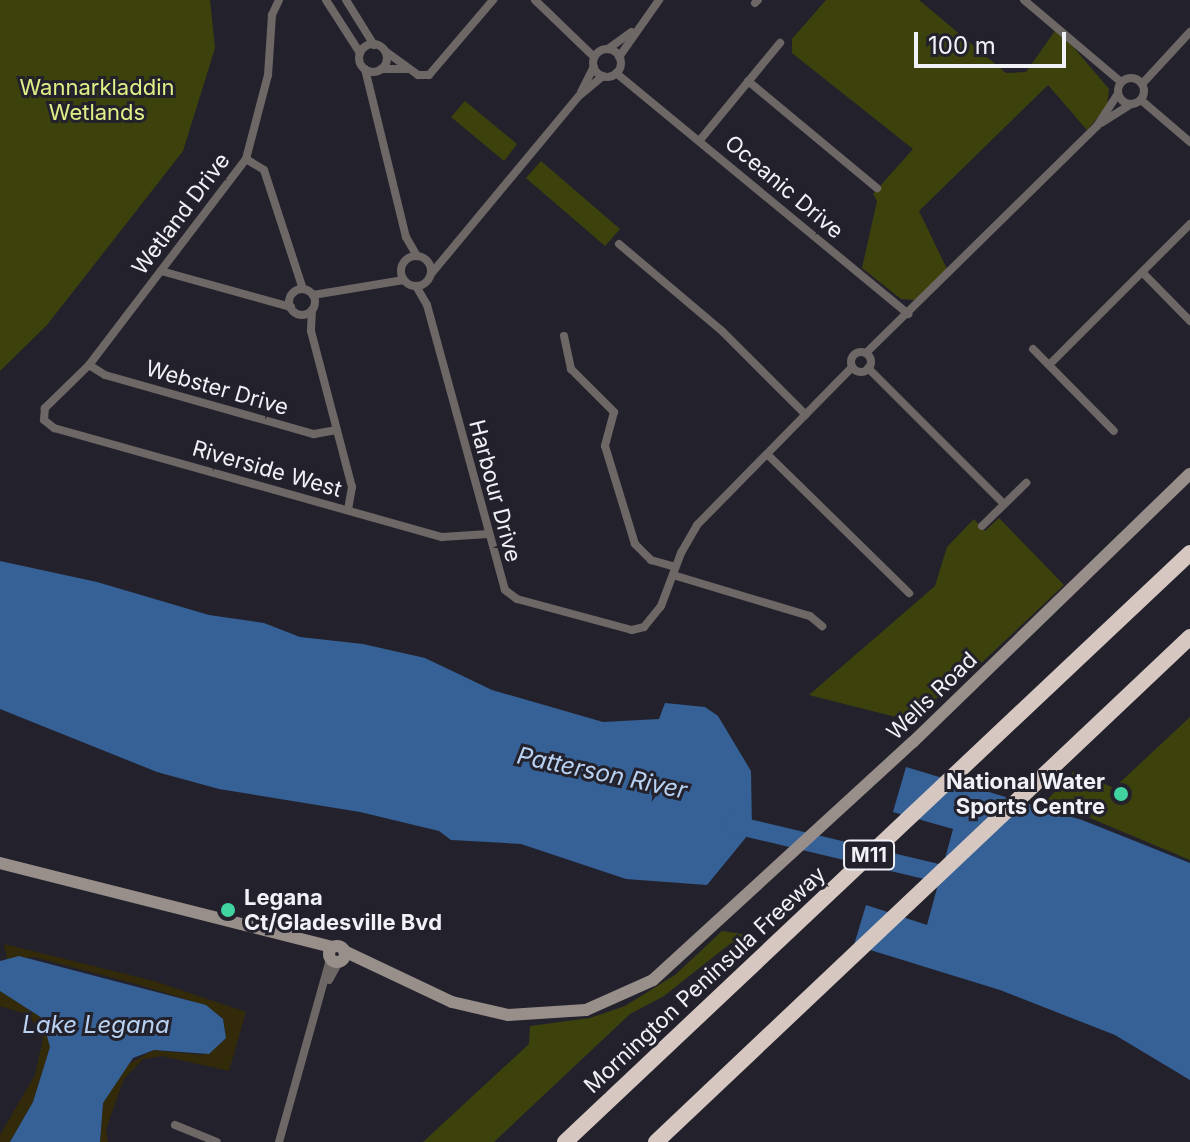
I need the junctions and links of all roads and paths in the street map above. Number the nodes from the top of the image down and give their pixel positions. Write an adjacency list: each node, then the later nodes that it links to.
1 (279, 0): 34 (street, Wetland Drive)
2 (326, 0): 15 (street)
3 (346, 0): 12 (street)
4 (493, 0): 20 (street)
5 (535, 0): 10 (street)
6 (659, 0): 8 (street)
7 (1024, 0): 24 (street)
8 (635, 29): 13 (street); 17 (street)
9 (1190, 32): 25 (street)
10 (576, 35): 13 (street); 16 (street)
11 (780, 43): 23 (street)
12 (374, 45): 14 (street); 15 (street)
13 (606, 49): 16 (street); 17 (street, Oceanic Drive)
14 (385, 51): 20 (street); 21 (street)
15 (360, 53): 19 (street)
16 (594, 57): 18 (street)
17 (618, 65): 22 (street); 32 (street, Oceanic Drive)
18 (594, 67): 22 (street); 28 (street)
19 (365, 69): 21 (street); 26 (street)
20 (408, 69): 21 (street)
21 (380, 70): 26 (street)
22 (603, 76): 28 (street)
23 (748, 81): 32 (street); 35 (street)
24 (1121, 82): 25 (street); 27 (street)
25 (1142, 84): 29 (street)
26 (370, 88): 37 (street)
27 (1118, 94): 30 (street); 31 (street)
28 (579, 96): 39 (street)
29 (1141, 100): 30 (street); 33 (street)
30 (1132, 105): 31 (street)
31 (1097, 126): 54 (street)
32 (700, 140): 54 (street, Oceanic Drive)
33 (1190, 142)
34 (246, 159): 42 (street, Wetland Drive); 48 (street)
35 (877, 188)
36 (1190, 224): 43 (street)
37 (406, 237): 40 (street, Harbour Drive); 41 (street)
38 (619, 244): 64 (street)
39 (446, 254): 40 (street); 44 (street)
40 (421, 258): 41 (street); 44 (street, Harbour Drive)
41 (404, 263): 45 (street); 46 (street)
42 (161, 271): 49 (street); 61 (street, Wetland Drive)
43 (1142, 272): 55 (street); 60 (street)
44 (429, 278): 47 (street); 51 (street, Harbour Drive)
45 (387, 279): 46 (street); 50 (street)
46 (404, 280): 47 (street)
47 (416, 286): 51 (street, Harbour Drive)
48 (297, 292): 49 (street); 50 (street); 52 (street)
49 (266, 301): 52 (street)
50 (313, 302): 53 (street); 56 (street)
51 (427, 305): 74 (street, Harbour Drive)
52 (291, 307): 53 (street)
53 (300, 314): 56 (street)
54 (908, 314): 59 (street)
55 (1190, 321)
56 (311, 331): 66 (street)
57 (564, 336): 76 (street)
58 (1033, 349): 60 (street)
59 (866, 353): 62 (street, Harbour Drive); 63 (street)
60 (1050, 364): 67 (street)
61 (89, 365): 65 (street, Wetland Drive); 66 (street, Webster Drive)
62 (852, 367): 63 (street); 64 (street, Harbour Drive)
63 (868, 368): 71 (street)
64 (806, 415): 68 (street, Harbour Drive)
65 (43, 417): 72 (street, Riverside West)
66 (337, 430): 72 (street)
67 (1114, 431)
68 (767, 454): 76 (street, Harbour Drive); 77 (street)
69 (1190, 474): 82 (main road, Wells Road)
70 (1026, 483): 71 (street)
71 (1004, 504): 73 (street)
72 (348, 510): 74 (street, Riverside West)
73 (982, 526)
74 (488, 534): 76 (street, Harbour Drive)
75 (1190, 553): 86 (highway, Mornington Peninsula Freeway / M11)
76 (674, 571): 78 (street)
77 (909, 593)
78 (822, 626)
79 (1190, 637): 87 (highway, M11)
80 (0, 863): 81 (street); 82 (main road)
81 (0, 873)
82 (336, 956): 85 (street)
83 (175, 1125): 84 (street)
84 (217, 1142)
85 (279, 1142)
86 (565, 1142)
87 (656, 1142)

